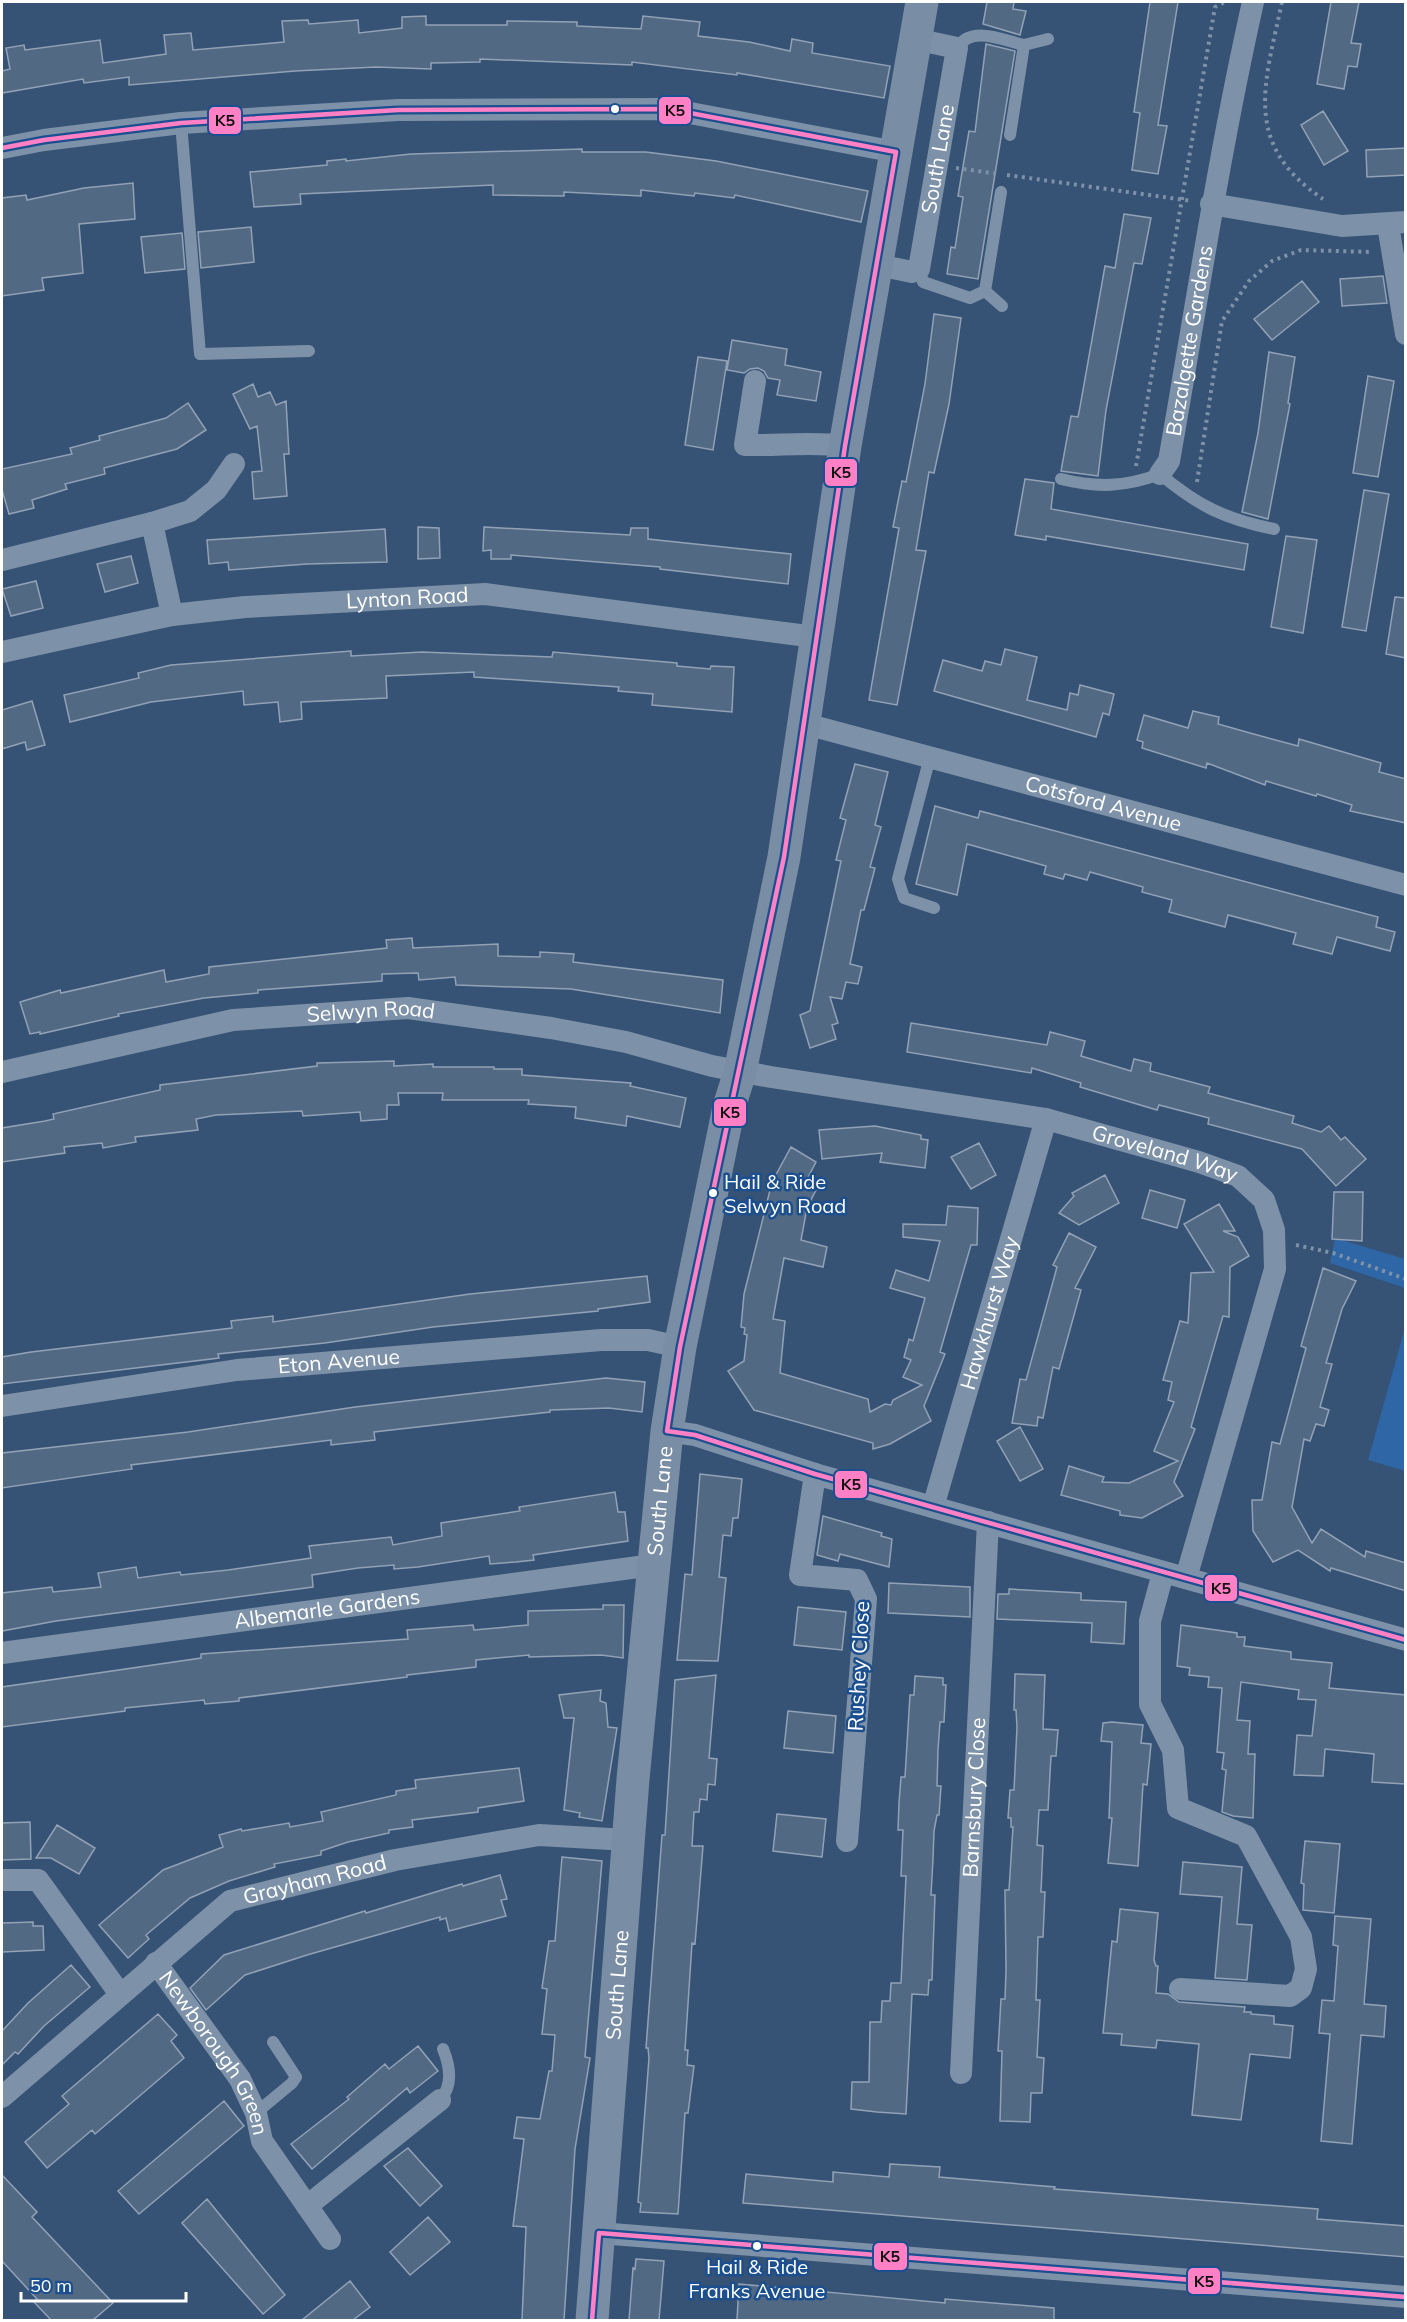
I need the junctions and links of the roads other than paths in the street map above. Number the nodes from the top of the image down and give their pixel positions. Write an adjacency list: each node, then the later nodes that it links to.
1 (922, 2): 3 (street, South Lane)
2 (1253, 2): 12 (street, Bazalgette Gardens)
3 (915, 39): 6 (street); 10 (street, South Lane)
4 (1048, 39): 5 (lane)
5 (1024, 45): 6 (lane); 8 (lane)
6 (957, 48): 15 (street, South Lane)
7 (181, 123): 9 (street); 10 (street); 19 (lane)
8 (1010, 135)
9 (2, 148)
10 (896, 152): 14 (street, South Lane)
11 (1001, 192): 16 (lane)
12 (1211, 204): 13 (street); 23 (street, Bazalgette Gardens)
13 (1397, 223): 18 (street)
14 (878, 266): 15 (street); 21 (street, South Lane)
15 (919, 269): 16 (lane)
16 (985, 291): 17 (lane)
17 (1002, 306)
18 (1406, 334)
19 (309, 351)
20 (755, 381): 21 (street)
21 (845, 446): 29 (street, South Lane)
22 (234, 464): 25 (street)
23 (1160, 474): 24 (lane); 26 (lane)
24 (1061, 479)
25 (152, 523): 27 (street); 28 (street)
26 (1274, 529)
27 (2, 560)
28 (172, 615): 29 (street, Lynton Road); 30 (street, Lynton Road)
29 (815, 637): 31 (street, South Lane)
30 (2, 652)
31 (802, 723): 32 (street, Cotsford Avenue); 36 (street, South Lane)
32 (930, 757): 33 (street, Cotsford Avenue); 34 (lane)
33 (1406, 885)
34 (934, 908)
35 (2, 1072): 36 (street, Selwyn Road)
36 (740, 1072): 37 (street, Groveland Way); 38 (street, South Lane)
37 (1046, 1119): 42 (street, Hawkhurst Way); 46 (street, Groveland Way)
38 (680, 1347): 39 (street, Eton Avenue); 40 (street, South Lane)
39 (2, 1406)
40 (667, 1431): 41 (street); 44 (street, South Lane)
41 (815, 1474): 42 (street); 50 (street, Rushey Close)
42 (933, 1507): 43 (street)
43 (988, 1522): 45 (street); 57 (street, Barnsbury Close)
44 (653, 1565): 48 (street, Albemarle Gardens); 49 (street, South Lane)
45 (1163, 1573): 46 (street); 53 (street)
46 (1186, 1578): 47 (street)
47 (1406, 1640)
48 (2, 1653)
49 (628, 1840): 52 (street, Grayham Road); 62 (street, South Lane)
50 (848, 1840)
51 (2, 1880): 54 (street)
52 (156, 1963): 54 (street, Grayham Road); 60 (street, Newborough Green)
53 (1180, 1989)
54 (120, 1994): 58 (street, Grayham Road)
55 (273, 2042): 60 (lane)
56 (443, 2049): 59 (lane)
57 (961, 2073)
58 (2, 2097)
59 (440, 2100): 61 (street)
60 (256, 2113): 61 (street, Newborough Green)
61 (308, 2206): 63 (street, Newborough Green)
62 (599, 2233): 64 (street); 65 (street, South Lane)
63 (330, 2239)
64 (1406, 2297)
65 (592, 2320)

